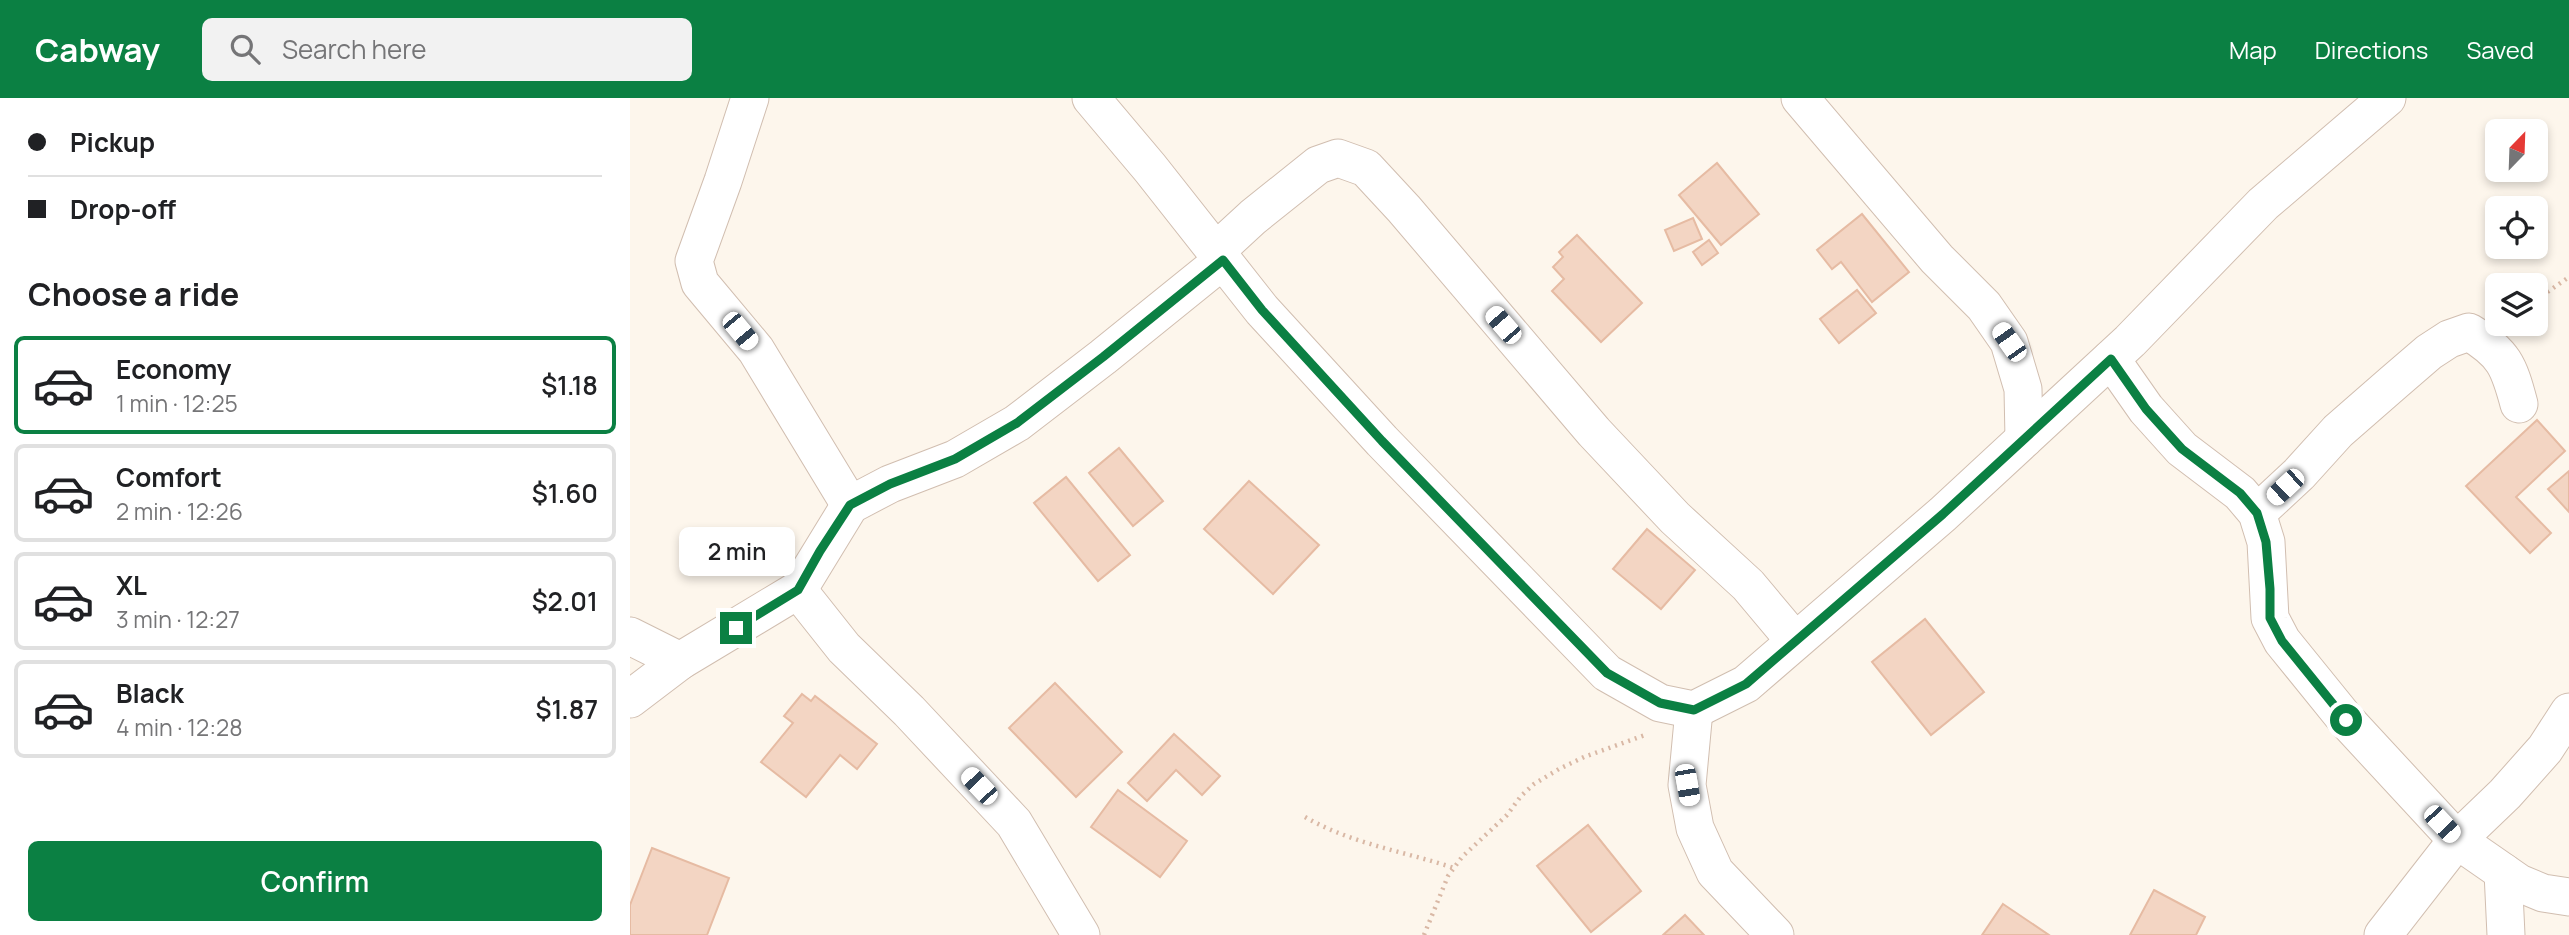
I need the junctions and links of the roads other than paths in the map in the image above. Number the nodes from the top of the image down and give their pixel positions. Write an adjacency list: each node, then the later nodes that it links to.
1 (750, 98): 9 (street)
2 (1091, 98): 5 (street)
3 (1800, 98): 8 (street)
4 (2386, 98): 6 (street)
5 (1219, 256): 9 (street); 13 (street); 16 (street)
6 (2111, 359): 8 (street); 10 (street)
7 (2519, 404): 10 (street)
8 (2024, 439): 13 (street)
9 (850, 505): 11 (street)
10 (2257, 513): 18 (street)
11 (798, 590): 14 (street); 21 (street)
12 (630, 636): 14 (street)
13 (1795, 641): 16 (street)
14 (680, 661): 15 (street)
15 (630, 699)
16 (1688, 709): 22 (street)
17 (2569, 712): 18 (street)
18 (2457, 840): 19 (street); 23 (street)
19 (2503, 872): 20 (street); 24 (street)
20 (2569, 897)
21 (1081, 935)
22 (1775, 935)
23 (2383, 935)
24 (2506, 935)

